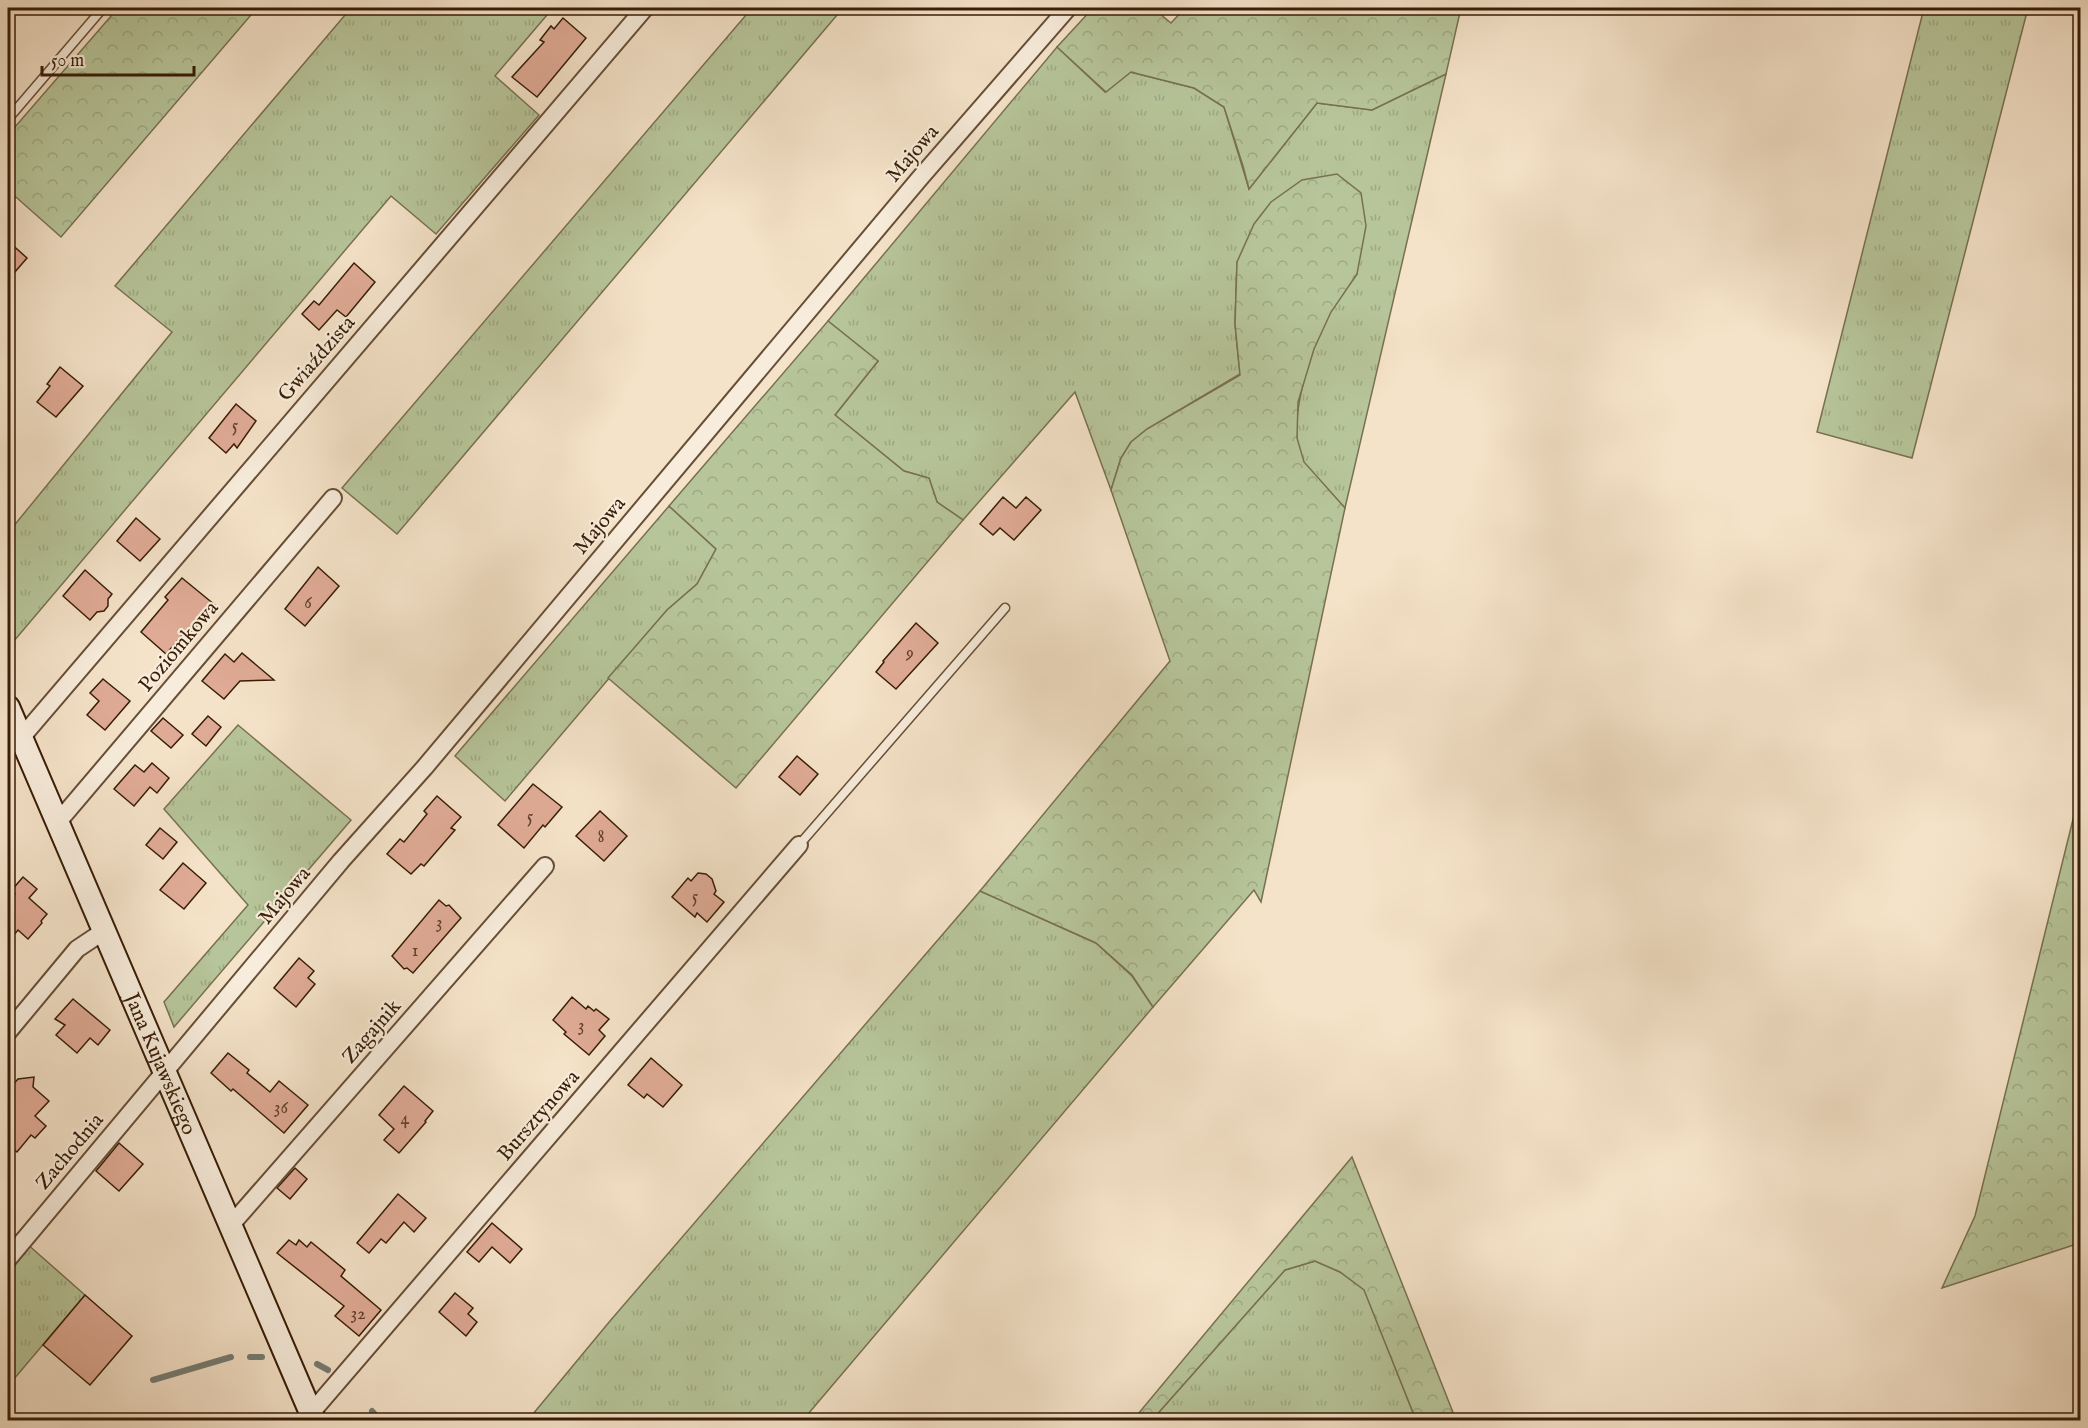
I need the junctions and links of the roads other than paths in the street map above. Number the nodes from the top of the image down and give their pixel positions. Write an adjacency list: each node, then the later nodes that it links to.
1 (103, 8): 4 (lane)
2 (645, 8): 8 (street, Gwiaździsta)
3 (1068, 8): 14 (street, Majowa)
4 (8, 118)
5 (333, 498): 9 (street, Poziomkowa)
6 (1005, 608): 10 (lane)
7 (8, 706): 8 (main road, Jana Kujawskiego)
8 (21, 738): 9 (main road, Jana Kujawskiego)
9 (58, 822): 12 (main road, Jana Kujawskiego)
10 (799, 845): 17 (street, Bursztynowa)
11 (545, 866): 15 (street, Zagajnik)
12 (104, 931): 13 (street); 14 (main road, Jana Kujawskiego)
13 (8, 1032)
14 (165, 1072): 15 (main road, Jana Kujawskiego); 16 (street, Zachodnia)
15 (230, 1226): 17 (main road, Jana Kujawskiego)
16 (8, 1259)
17 (312, 1417)

